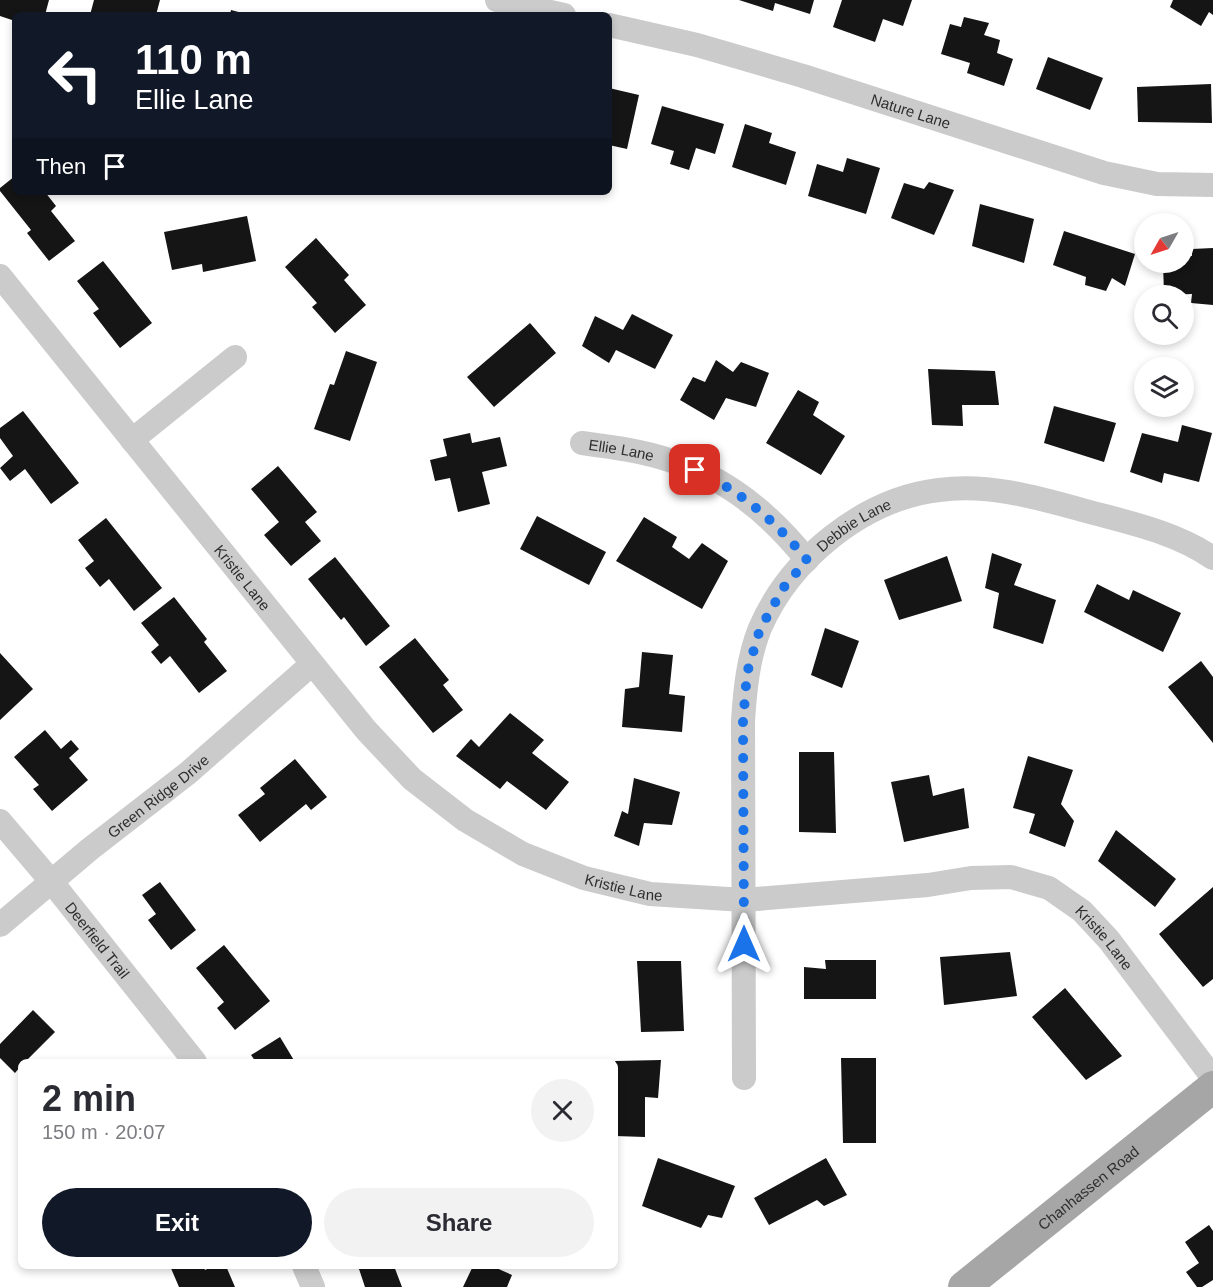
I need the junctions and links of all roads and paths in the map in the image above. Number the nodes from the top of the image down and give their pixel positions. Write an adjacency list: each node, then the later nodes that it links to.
1 (497, 0): 2 (street)
2 (551, 12)
3 (612, 26): 4 (street, Nature Lane)
4 (1213, 185)
5 (0, 276): 7 (street, Kristie Lane)
6 (235, 357): 7 (street)
7 (132, 440): 11 (street, Kristie Lane)
8 (582, 443): 10 (street, Ellie Lane)
9 (1213, 558): 10 (street, Debbie Lane)
10 (807, 560): 14 (street, Debbie Lane)
11 (312, 664): 13 (street, Green Ridge Drive); 14 (street, Kristie Lane)
12 (0, 821): 13 (street, Deerfield Trail)
13 (51, 881): 15 (street, Green Ridge Drive); 16 (street, Deerfield Trail)
14 (744, 900): 17 (street, Debbie Lane); 18 (street, Kristie Lane)
15 (0, 925)
16 (193, 1059)
17 (744, 1078)
18 (1213, 1078)
19 (1213, 1087): 22 (main road, Chanhassen Road)
20 (305, 1269): 21 (street)
21 (313, 1287)
22 (964, 1287)

